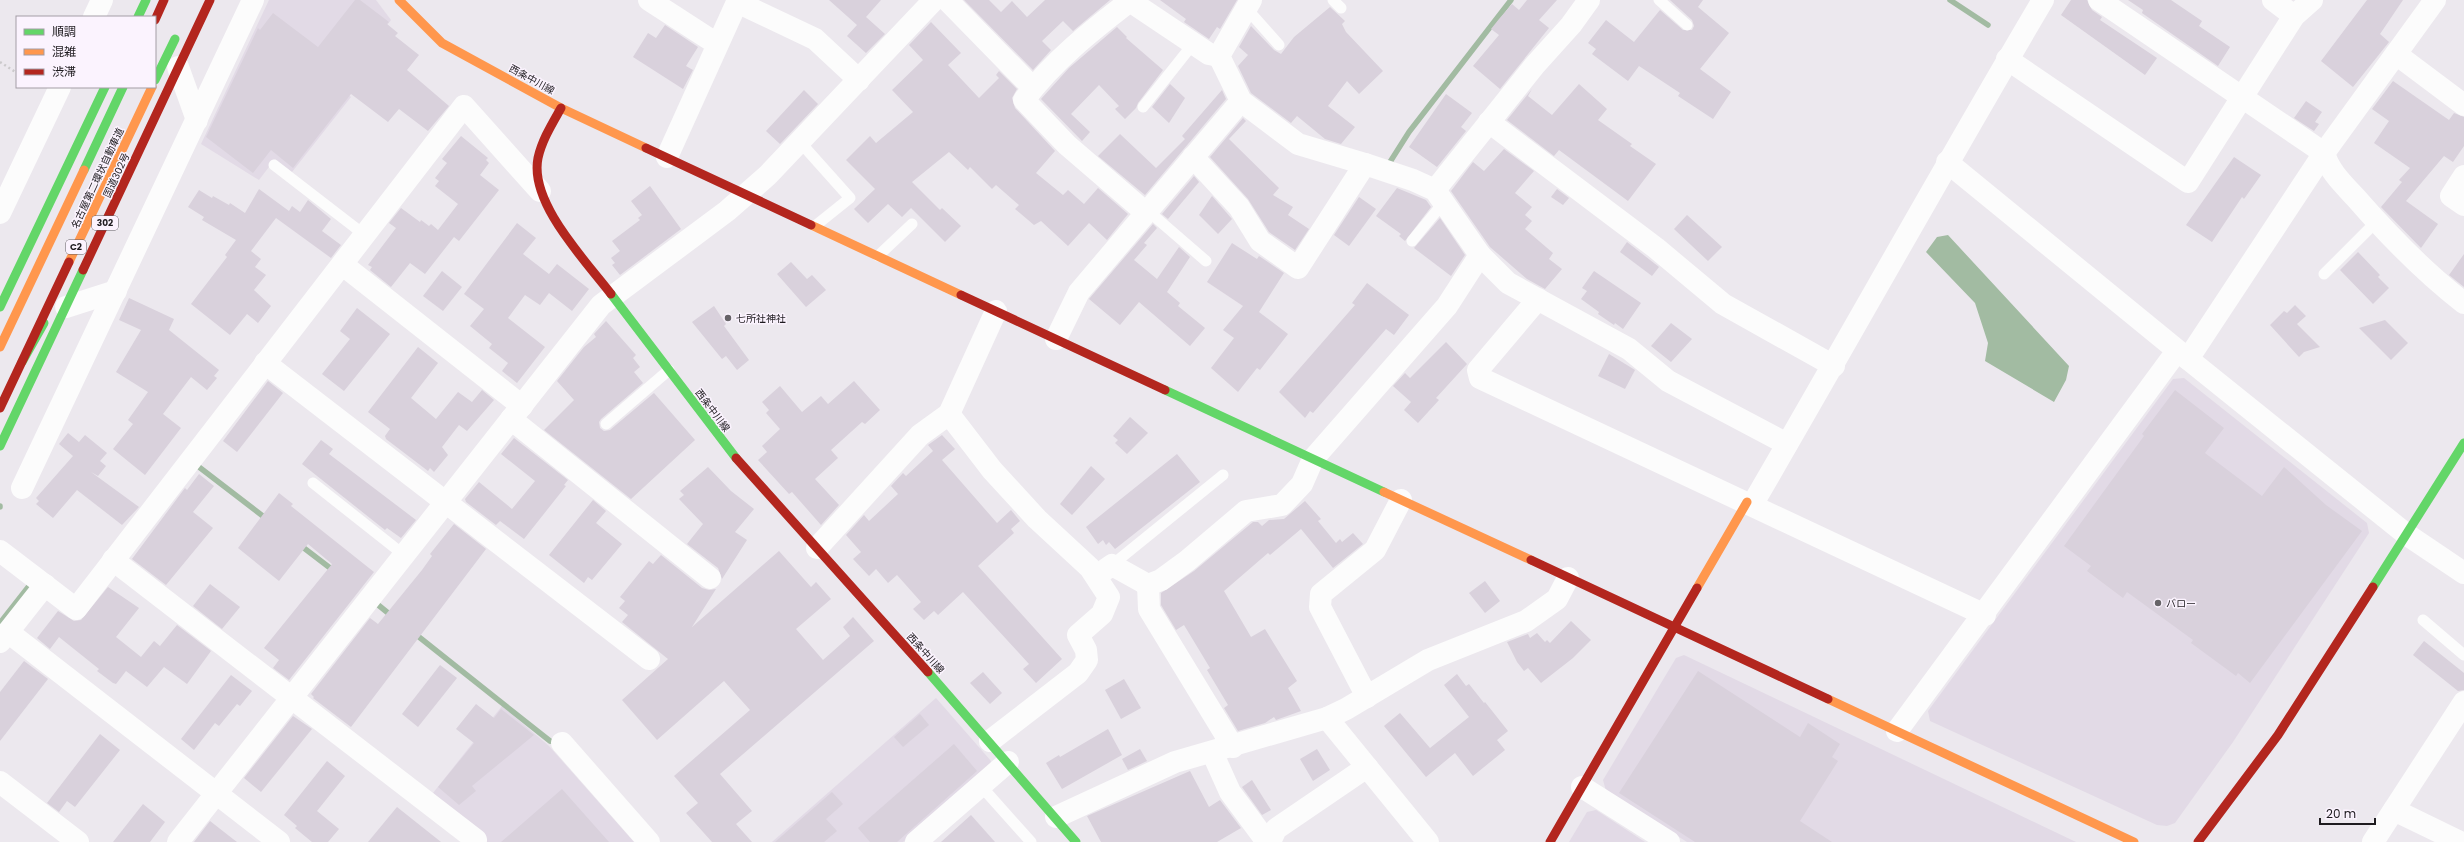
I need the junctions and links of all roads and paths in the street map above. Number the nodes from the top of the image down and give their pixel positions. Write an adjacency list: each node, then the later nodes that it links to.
1 (102, 0): 20 (street)
2 (164, 0): 19 (main road)
3 (210, 0): 31 (main road, 国道302号 / 302)
4 (214, 0): 83 (main road)
5 (253, 0): 46 (street)
6 (399, 0): 45 (main road, 西条中川線)
7 (649, 0): 24 (street)
8 (934, 0): 34 (street)
9 (947, 0): 40 (street)
10 (1589, 0): 47 (street)
11 (1659, 0): 22 (lane)
12 (2043, 0): 29 (street)
13 (2099, 0): 41 (street)
14 (2273, 0): 21 (street)
15 (2312, 0): 21 (street)
16 (2435, 0): 27 (street)
17 (738, 1): 24 (street); 34 (street)
18 (1249, 5): 26 (lane); 28 (street)
19 (141, 12)
20 (94, 16)
21 (2294, 16): 41 (street)
22 (1687, 25)
23 (180, 27): 33 (main road)
24 (717, 44): 50 (street)
25 (1193, 44): 28 (street); 40 (street); 44 (lane)
26 (1279, 45)
27 (2396, 54): 43 (street); 49 (street)
28 (1219, 56): 42 (street)
29 (2008, 59): 41 (street); 52 (street)
30 (0, 62): 32 (path)
31 (178, 67): 46 (street); 78 (main road, 国道302号 / 302)
32 (16, 72)
33 (156, 78)
34 (859, 80): 48 (street)
35 (60, 88): 61 (street)
36 (105, 88): 69 (main road)
37 (105, 88): 77 (main road)
38 (123, 88): 69 (main road, 名古屋第二環状自動車道 / C2)
39 (152, 88): 83 (main road, 名古屋第二環状自動車道 / C2)
40 (1033, 88): 60 (street)
41 (2243, 98): 49 (street)
42 (1241, 101): 51 (street); 53 (street)
43 (2464, 105)
44 (1143, 107)
45 (561, 108): 50 (main road); 56 (main road, 西条中川線)
46 (197, 120): 73 (street)
47 (1489, 122): 58 (street); 85 (street)
48 (800, 142): 57 (street); 64 (lane)
49 (2324, 153): 62 (street); 82 (street)
50 (667, 157): 57 (main road)
51 (1193, 157): 53 (street); 60 (street)
52 (1947, 162): 82 (street); 85 (street)
53 (1365, 164): 58 (street)
54 (274, 165): 65 (lane)
55 (2464, 176): 59 (street)
56 (540, 191): 65 (street); 74 (main road, 西条中川線)
57 (746, 195): 64 (main road); 74 (street)
58 (1440, 196): 66 (lane); 67 (street)
59 (2464, 205)
60 (1146, 211): 70 (lane); 80 (street)
61 (0, 214)
62 (2376, 222): 72 (lane); 76 (street)
63 (912, 224): 68 (lane)
64 (816, 226): 68 (main road)
65 (366, 236): 71 (street)
66 (1412, 241)
67 (1480, 255): 75 (street); 94 (street)
68 (878, 256): 79 (main road)
69 (41, 261): 81 (main road, 名古屋第二環状自動車道 / C2)
70 (1206, 261)
71 (343, 265): 84 (street); 88 (street)
72 (2324, 274)
73 (116, 291): 78 (street); 97 (street)
74 (613, 296): 86 (main road, 西条中川線); 88 (street)
75 (1538, 299): 92 (street); 100 (street)
76 (2464, 303)
77 (0, 307)
78 (66, 307): 93 (main road, 国道302号 / 302)
79 (996, 311): 80 (main road); 89 (street)
80 (1056, 339): 94 (main road)
81 (0, 347)
82 (2182, 355): 101 (street); 112 (street)
83 (22, 362): 87 (main road, 名古屋第二環状自動車道 / C2)
84 (265, 363): 99 (street); 105 (street)
85 (1834, 366): 92 (street)
86 (669, 370): 90 (lane); 102 (main road, 西条中川線)
87 (0, 408)
88 (516, 412): 99 (street); 108 (street)
89 (950, 414): 102 (street); 106 (street)
90 (606, 424)
91 (2464, 443): 101 (main road)
92 (1788, 444): 100 (street)
93 (0, 446)
94 (1313, 459): 98 (main road); 111 (street)
95 (1223, 475): 106 (lane)
96 (312, 483): 104 (lane)
97 (22, 488)
98 (1401, 500): 109 (main road); 118 (street)
99 (446, 502): 104 (street); 117 (street)
100 (1750, 504): 112 (street); 114 (main road)
101 (2406, 534): 107 (street); 149 (main road)
102 (818, 548): 123 (main road, 西条中川線)
103 (0, 551): 110 (street)
104 (404, 555): 119 (street)
105 (113, 560): 110 (street); 119 (street)
106 (1104, 570): 111 (street); 123 (street)
107 (2464, 573)
108 (710, 578)
109 (1568, 578): 114 (main road); 118 (street)
110 (45, 585): 115 (street)
111 (1148, 585): 125 (street)
112 (1984, 615): 122 (street)
113 (2422, 620): 116 (lane)
114 (1674, 628): 122 (main road); 131 (main road)
115 (4, 637): 132 (street)
116 (2464, 655)
117 (649, 659)
118 (1367, 697): 121 (street)
119 (292, 698): 132 (street); 135 (street)
120 (2462, 709): 133 (street)
121 (1327, 718): 125 (street); 128 (street)
122 (1897, 731): 148 (main road)
123 (990, 741): 127 (main road, 西条中川線)
124 (562, 743): 140 (street)
125 (1233, 747): 126 (street)
126 (1212, 752): 134 (street); 144 (street)
127 (1008, 762): 130 (street); 134 (main road, 西条中川線)
128 (1367, 767): 136 (street); 145 (street)
129 (0, 782): 137 (street)
130 (981, 786): 141 (street); 142 (lane)
131 (1582, 787): 146 (main road); 147 (street)
132 (216, 794): 138 (street); 139 (street)
133 (2394, 810): 150 (street); 151 (street)
134 (1056, 817): 143 (main road, 西条中川線)
135 (476, 840)
136 (1423, 841)
137 (78, 842)
138 (178, 842)
139 (279, 842)
140 (649, 842)
141 (916, 842)
142 (1030, 842)
143 (1076, 842)
144 (1266, 842)
145 (1270, 842)
146 (1550, 842)
147 (1669, 842)
148 (2134, 842)
149 (2198, 842)
150 (2373, 842)
151 (2460, 842)

